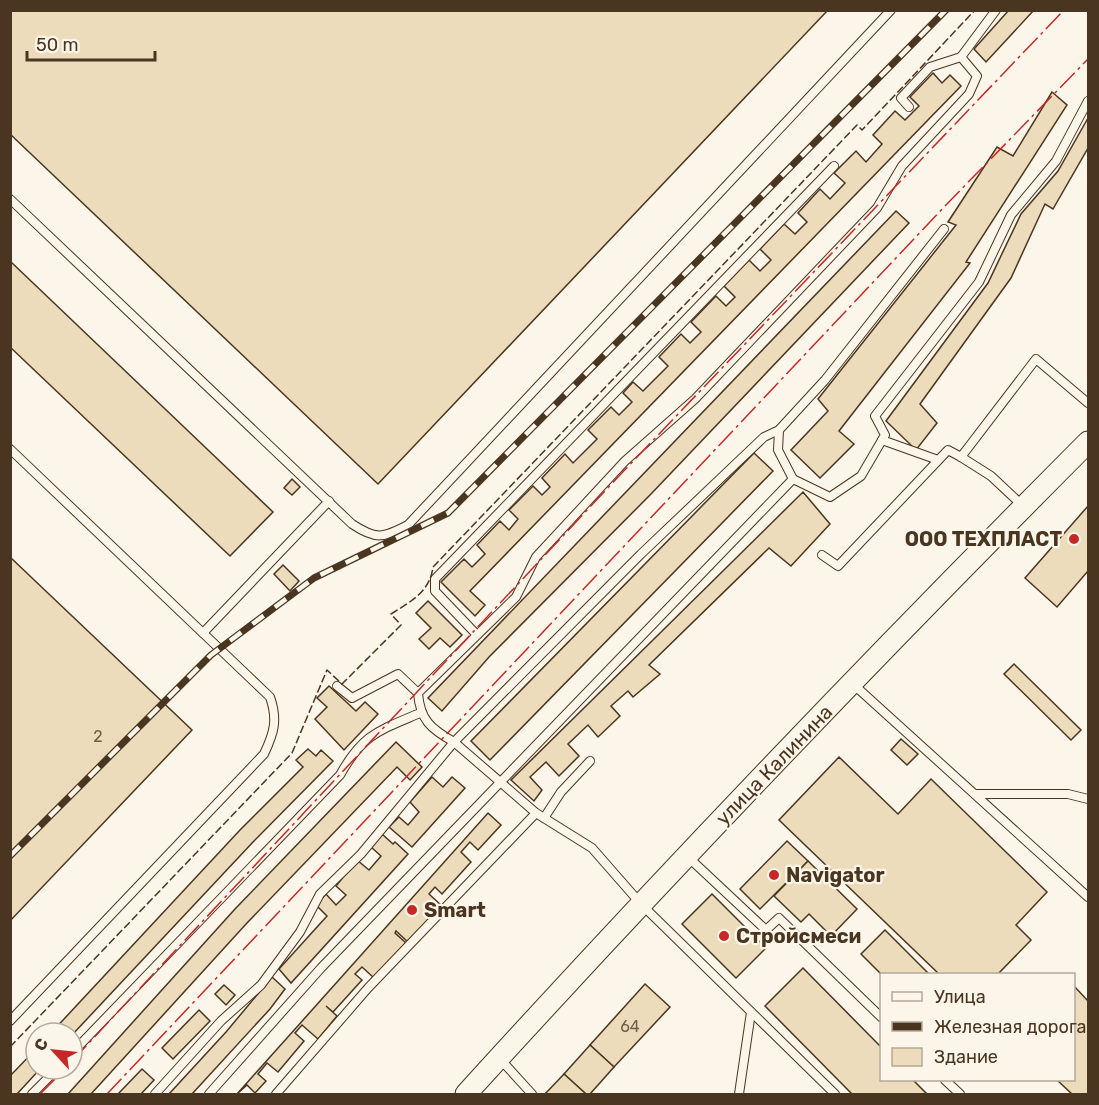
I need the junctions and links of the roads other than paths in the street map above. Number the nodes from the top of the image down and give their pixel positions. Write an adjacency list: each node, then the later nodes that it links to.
1 (891, 10): 17 (lane)
2 (996, 10): 3 (lane)
3 (961, 57): 5 (lane); 21 (lane)
4 (1089, 101): 11 (lane)
5 (909, 107)
6 (834, 166): 21 (lane)
7 (10, 199): 17 (lane)
8 (944, 229): 10 (lane)
9 (1089, 403): 14 (lane)
10 (779, 430): 16 (lane); 26 (lane)
11 (882, 440): 15 (lane); 16 (lane)
12 (1089, 442): 18 (street, улица Калинина)
13 (10, 449): 20 (lane)
14 (961, 457): 15 (lane); 18 (lane)
15 (938, 460): 19 (lane)
16 (793, 479): 28 (lane)
17 (329, 501): 20 (lane)
18 (1024, 507): 22 (street, улица Калинина)
19 (822, 555)
20 (203, 633): 38 (lane)
21 (477, 635): 24 (lane)
22 (852, 683): 29 (lane); 33 (street, улица Калинина)
23 (337, 686): 24 (lane)
24 (418, 693): 25 (lane)
25 (420, 712): 26 (lane); 39 (lane)
26 (454, 742): 28 (lane); 44 (lane)
27 (590, 761): 32 (lane)
28 (499, 782): 31 (lane); 45 (lane)
29 (975, 794): 30 (lane); 34 (lane)
30 (1089, 799)
31 (536, 813): 32 (lane); 46 (lane)
32 (543, 818): 35 (lane)
33 (687, 856): 35 (street, улица Калинина); 37 (lane)
34 (1089, 897)
35 (641, 904): 36 (lane); 40 (street, улица Калинина)
36 (752, 1012): 49 (lane); 50 (lane)
37 (880, 1016)
38 (10, 1021)
39 (84, 1041)
40 (499, 1058): 47 (street, улица Калинина); 48 (lane)
41 (45, 1081): 43 (lane)
42 (946, 1081): 51 (lane)
43 (32, 1095)
44 (155, 1095)
45 (209, 1095)
46 (276, 1095)
47 (466, 1095)
48 (532, 1095)
49 (739, 1095)
50 (835, 1095)
51 (960, 1095)

